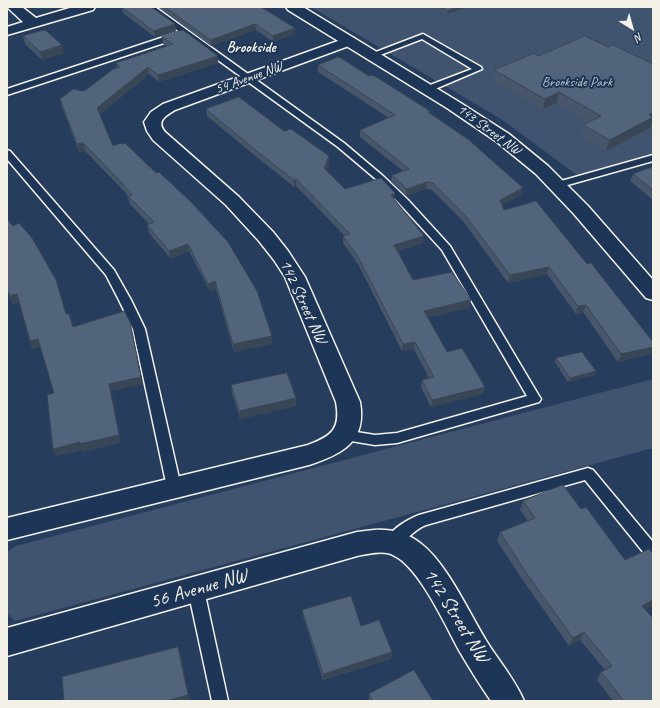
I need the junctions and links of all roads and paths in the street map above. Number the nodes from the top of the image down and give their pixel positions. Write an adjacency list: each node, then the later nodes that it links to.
1 (47, 7): 5 (street)
2 (88, 7): 5 (street)
3 (150, 7): 8 (lane)
4 (293, 7): 9 (street, 143 Street NW)
5 (23, 15): 6 (street); 7 (street)
6 (7, 19)
7 (7, 31)
8 (185, 32): 11 (lane); 13 (lane)
9 (349, 41): 10 (street, 143 Street NW); 11 (street, 54 Avenue NW)
10 (372, 55): 12 (street, 143 Street NW); 12 (lane)
11 (248, 78): 14 (street, 54 Avenue NW); 19 (lane)
12 (428, 89): 17 (street, 143 Street NW)
13 (7, 92)
14 (153, 120): 19 (street, 142 Street NW)
15 (7, 152): 20 (lane)
16 (653, 158): 17 (lane)
17 (557, 185): 18 (street, 143 Street NW)
18 (653, 293)
19 (344, 435): 20 (street)
20 (174, 487): 21 (street)
21 (7, 529)
22 (392, 542): 23 (lane); 24 (street, 56 Avenue NW); 27 (street, 142 Street NW)
23 (653, 553)
24 (196, 590): 25 (street, 56 Avenue NW); 26 (lane)
25 (7, 642)
26 (220, 701)
27 (509, 701)

